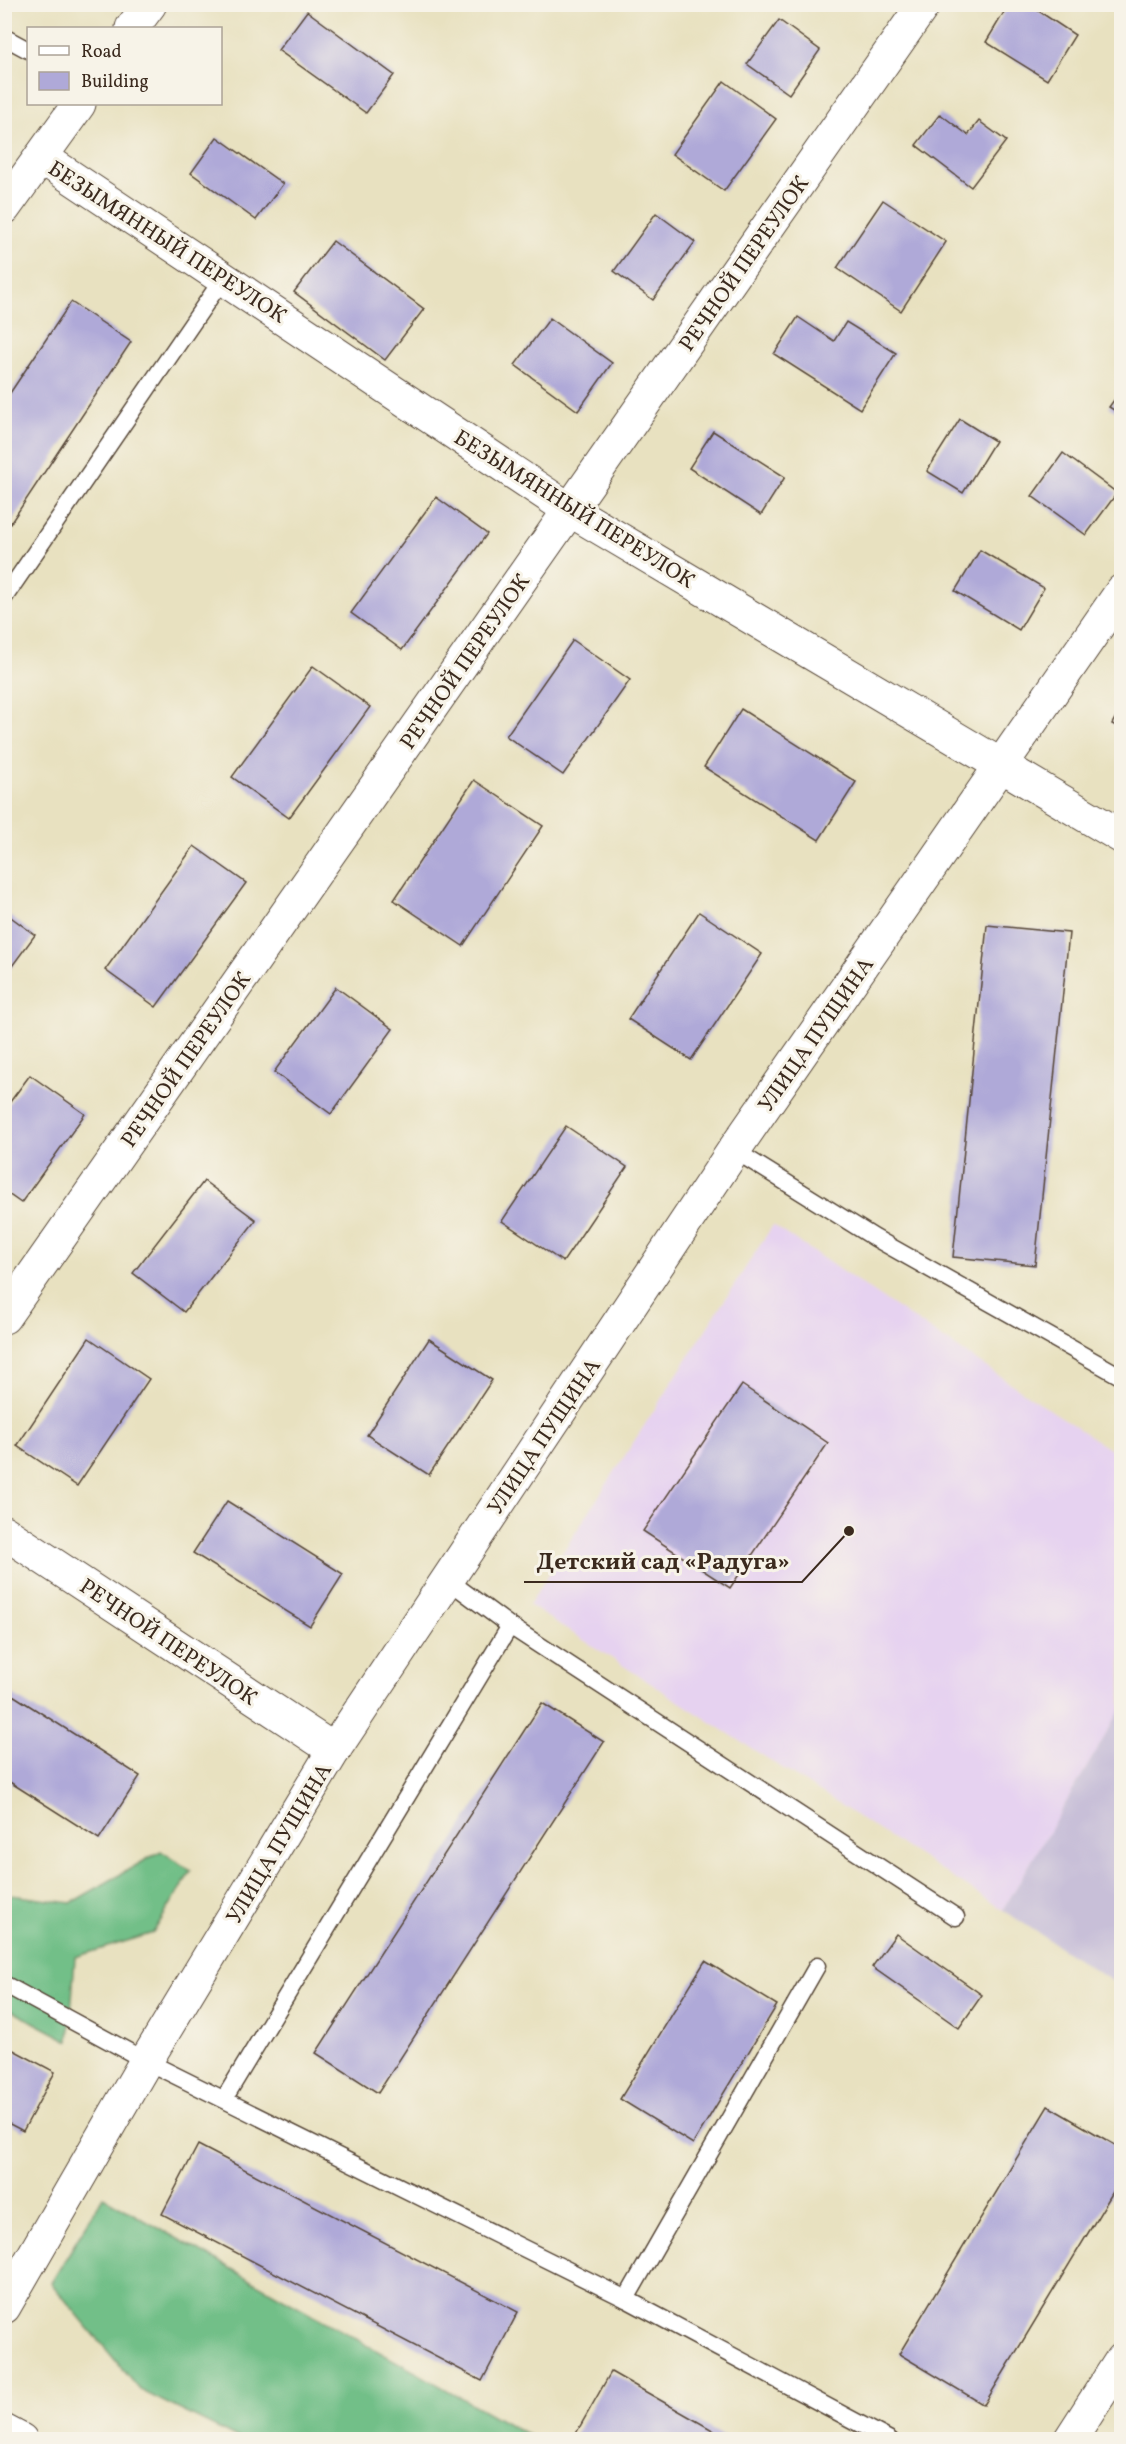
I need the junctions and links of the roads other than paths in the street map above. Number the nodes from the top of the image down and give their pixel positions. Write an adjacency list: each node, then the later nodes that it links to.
1 (150, 4): 3 (street)
2 (924, 4): 10 (street, РЕЧНОЙ ПЕРЕУЛОК)
3 (133, 27)
4 (4, 37): 5 (lane)
5 (27, 49)
6 (78, 105): 7 (street)
7 (41, 157): 8 (street); 9 (street, БЕЗЫМЯННЫЙ ПЕРЕУЛОК)
8 (4, 208)
9 (224, 277): 10 (street, БЕЗЫМЯННЫЙ ПЕРЕУЛОК); 12 (lane)
10 (570, 510): 13 (street, БЕЗЫМЯННЫЙ ПЕРЕУЛОК); 16 (street, РЕЧНОЙ ПЕРЕУЛОК)
11 (1122, 591): 13 (street, УЛИЦА ПУЩИНА)
12 (4, 598)
13 (1002, 765): 14 (street, БЕЗЫМЯННЫЙ ПЕРЕУЛОК); 15 (street, УЛИЦА ПУЩИНА)
14 (1122, 837)
15 (734, 1150): 17 (lane); 19 (street, УЛИЦА ПУЩИНА)
16 (4, 1317)
17 (1122, 1377)
18 (4, 1532): 21 (street, РЕЧНОЙ ПЕРЕУЛОК)
19 (448, 1580): 20 (lane); 21 (street, УЛИЦА ПУЩИНА)
20 (510, 1626): 22 (lane); 26 (lane)
21 (334, 1750): 25 (street, УЛИЦА ПУЩИНА)
22 (956, 1917)
23 (817, 1966): 27 (lane)
24 (4, 1984): 25 (lane)
25 (146, 2061): 26 (lane); 28 (street, УЛИЦА ПУЩИНА)
26 (224, 2099): 27 (lane)
27 (626, 2299): 32 (lane)
28 (4, 2307)
29 (1122, 2360): 33 (street)
30 (4, 2430): 31 (street)
31 (21, 2439)
32 (890, 2439)
33 (1070, 2439)

